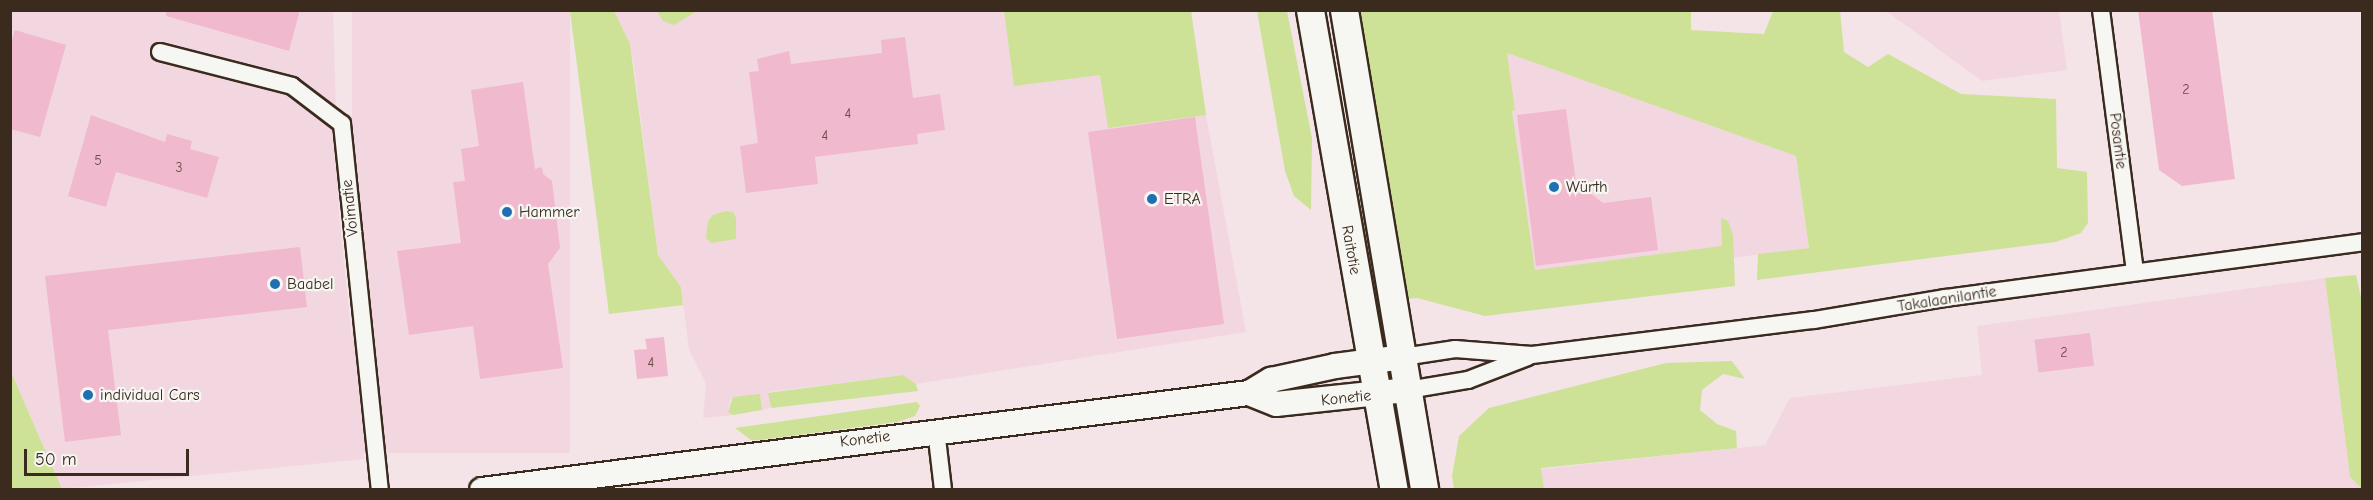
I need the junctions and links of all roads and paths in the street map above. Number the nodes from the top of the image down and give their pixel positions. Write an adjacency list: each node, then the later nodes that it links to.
1 (1310, 10): 9 (main road, Raitotie)
2 (1344, 10): 8 (main road, Raitotie)
3 (2101, 10): 6 (street, Posantie)
4 (160, 52): 14 (street, Voimatie)
5 (2362, 242): 6 (street, Takalaanilantie)
6 (2135, 272): 7 (street, Takalaanilantie)
7 (1532, 355): 8 (street, Takalaanilantie); 10 (street, Takalaanilantie)
8 (1403, 357): 9 (street, Konetie); 10 (main road, Raitotie)
9 (1371, 361): 11 (street, Konetie); 12 (main road, Raitotie)
10 (1408, 390): 12 (street, Konetie); 18 (main road, Raitotie)
11 (1249, 393): 12 (street, Konetie); 13 (street, Konetie)
12 (1377, 394): 17 (main road, Raitotie)
13 (936, 430): 15 (street, Konetie); 16 (street)
14 (380, 489)
15 (482, 489)
16 (943, 489)
17 (1394, 489)
18 (1424, 489)

